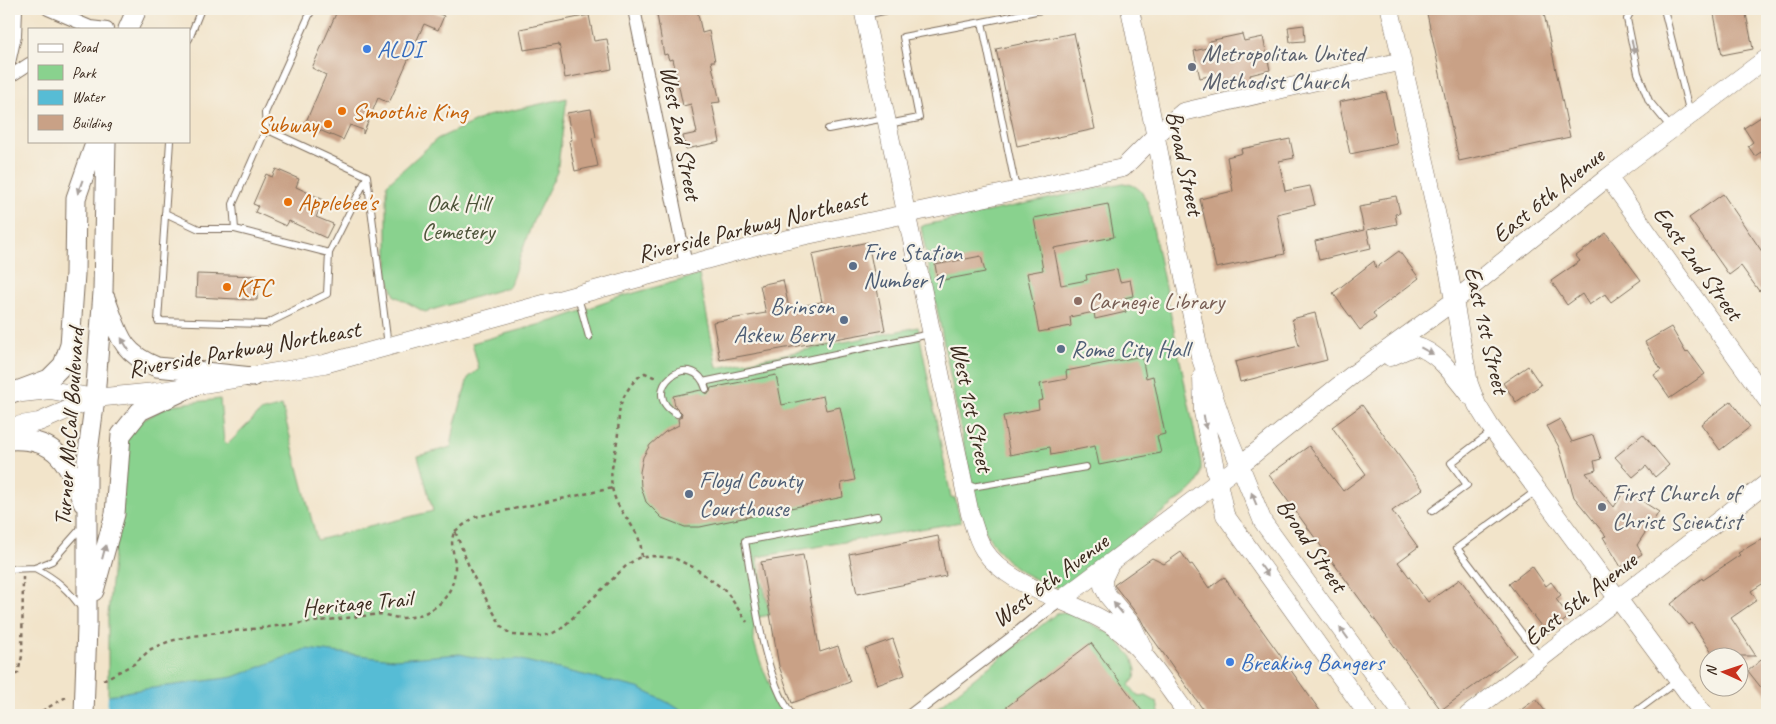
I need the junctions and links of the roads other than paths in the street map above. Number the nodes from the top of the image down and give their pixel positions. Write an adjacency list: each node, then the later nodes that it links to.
1 (16, 9): 21 (street)
2 (48, 9): 15 (street)
3 (137, 9): 17 (main road)
4 (201, 9): 18 (lane)
5 (312, 9): 26 (lane)
6 (634, 9): 40 (street, West 2nd Street)
7 (893, 9): 13 (lane)
8 (1046, 9): 14 (lane)
9 (1130, 9): 29 (street, Broad Street)
10 (1390, 9): 20 (street, East 1st Street)
11 (1642, 9): 28 (lane, one-way to 28)
12 (1664, 9): 24 (lane)
13 (864, 12): 25 (street, West 1st Street)
14 (982, 22): 25 (lane); 35 (lane)
15 (66, 23): 16 (street)
16 (98, 28)
17 (128, 28)
18 (190, 36)
19 (1767, 58): 24 (street, East 6th Avenue)
20 (1402, 61): 29 (street, Riverside Parkway Northeast); 43 (street, East 1st Street)
21 (9, 63)
22 (28, 65): 23 (street)
23 (9, 77)
24 (1691, 115): 28 (street, East 6th Avenue)
25 (886, 121): 27 (lane); 37 (street, West 1st Street)
26 (266, 129): 33 (lane); 38 (lane)
27 (828, 129)
28 (1672, 129): 34 (street, East 6th Avenue)
29 (1155, 136): 35 (street, Riverside Parkway Northeast); 47 (street, Broad Street)
30 (96, 142): 53 (main road, one-way to 53)
31 (106, 142): 41 (main road, Turner McCall Boulevard)
32 (170, 142): 36 (lane)
33 (367, 176): 39 (lane); 46 (lane)
34 (1608, 177): 43 (street, East 6th Avenue); 55 (street, East 2nd Street)
35 (1016, 190): 37 (street, Riverside Parkway Northeast)
36 (165, 213): 38 (lane); 39 (lane)
37 (906, 214): 40 (street, Riverside Parkway Northeast); 44 (street, West 1st Street)
38 (235, 229): 39 (lane)
39 (329, 253)
40 (686, 265): 42 (street, Riverside Parkway Northeast)
41 (103, 292): 49 (main road, one-way to 41); 54 (main road, Turner McCall Boulevard)
42 (577, 294): 45 (lane); 46 (street, Riverside Parkway Northeast)
43 (1454, 301): 48 (street, East 6th Avenue); 56 (street, East 1st Street)
44 (932, 334): 50 (lane); 65 (street, West 1st Street)
45 (590, 337)
46 (388, 347): 49 (street, Riverside Parkway Northeast)
47 (1200, 356): 61 (street, Broad Street); 63 (street, Broad Street, one-way to 63)
48 (1351, 376): 56 (street, one-way to 56); 61 (street, East 6th Avenue)
49 (252, 377): 51 (street, Riverside Parkway Northeast)
50 (703, 382): 52 (lane); 57 (lane)
51 (196, 386): 54 (street, Riverside Parkway Northeast); 75 (main road, one-way to 51)
52 (706, 389)
53 (9, 395): 54 (street, Riverside Parkway Northeast)
54 (95, 398): 58 (street, Riverside Parkway Northeast); 69 (main road, Turner McCall Boulevard)
55 (1767, 400)
56 (1477, 405): 59 (street, East 1st Street)
57 (677, 414)
58 (9, 427)
59 (1494, 431): 66 (street, East 1st Street); 67 (lane)
60 (9, 440): 69 (main road)
61 (1240, 465): 63 (street, East 6th Avenue); 84 (street, Broad Street, one-way to 61)
62 (1086, 467): 65 (lane)
63 (1217, 482): 70 (street, West 6th Avenue); 83 (street, Broad Street, one-way to 83)
64 (1767, 483): 74 (street, East 5th Avenue)
65 (965, 489): 73 (street, West 1st Street)
66 (1537, 490): 74 (street, East 1st Street); 76 (lane)
67 (1432, 512)
68 (877, 516): 81 (lane)
69 (87, 518): 71 (lane); 75 (main road, Turner McCall Boulevard)
70 (1110, 564): 73 (street, West 6th Avenue); 77 (street, one-way to 70)
71 (35, 568): 72 (lane); 75 (lane)
72 (9, 569)
73 (1061, 600): 77 (street, West 1st Street); 82 (street, West 6th Avenue)
74 (1619, 600): 76 (street, East 5th Avenue); 78 (street, East 1st Street)
75 (87, 621): 80 (main road, Turner McCall Boulevard, bridge)
76 (1541, 659): 85 (street, East 5th Avenue)
77 (1151, 665): 79 (street, West 1st Street)
78 (1678, 680): 86 (lane); 87 (street, East 1st Street)
79 (1183, 712)
80 (84, 715)
81 (792, 715)
82 (910, 715)
83 (1368, 715)
84 (1403, 715)
85 (1468, 715)
86 (1631, 715)
87 (1704, 715)

